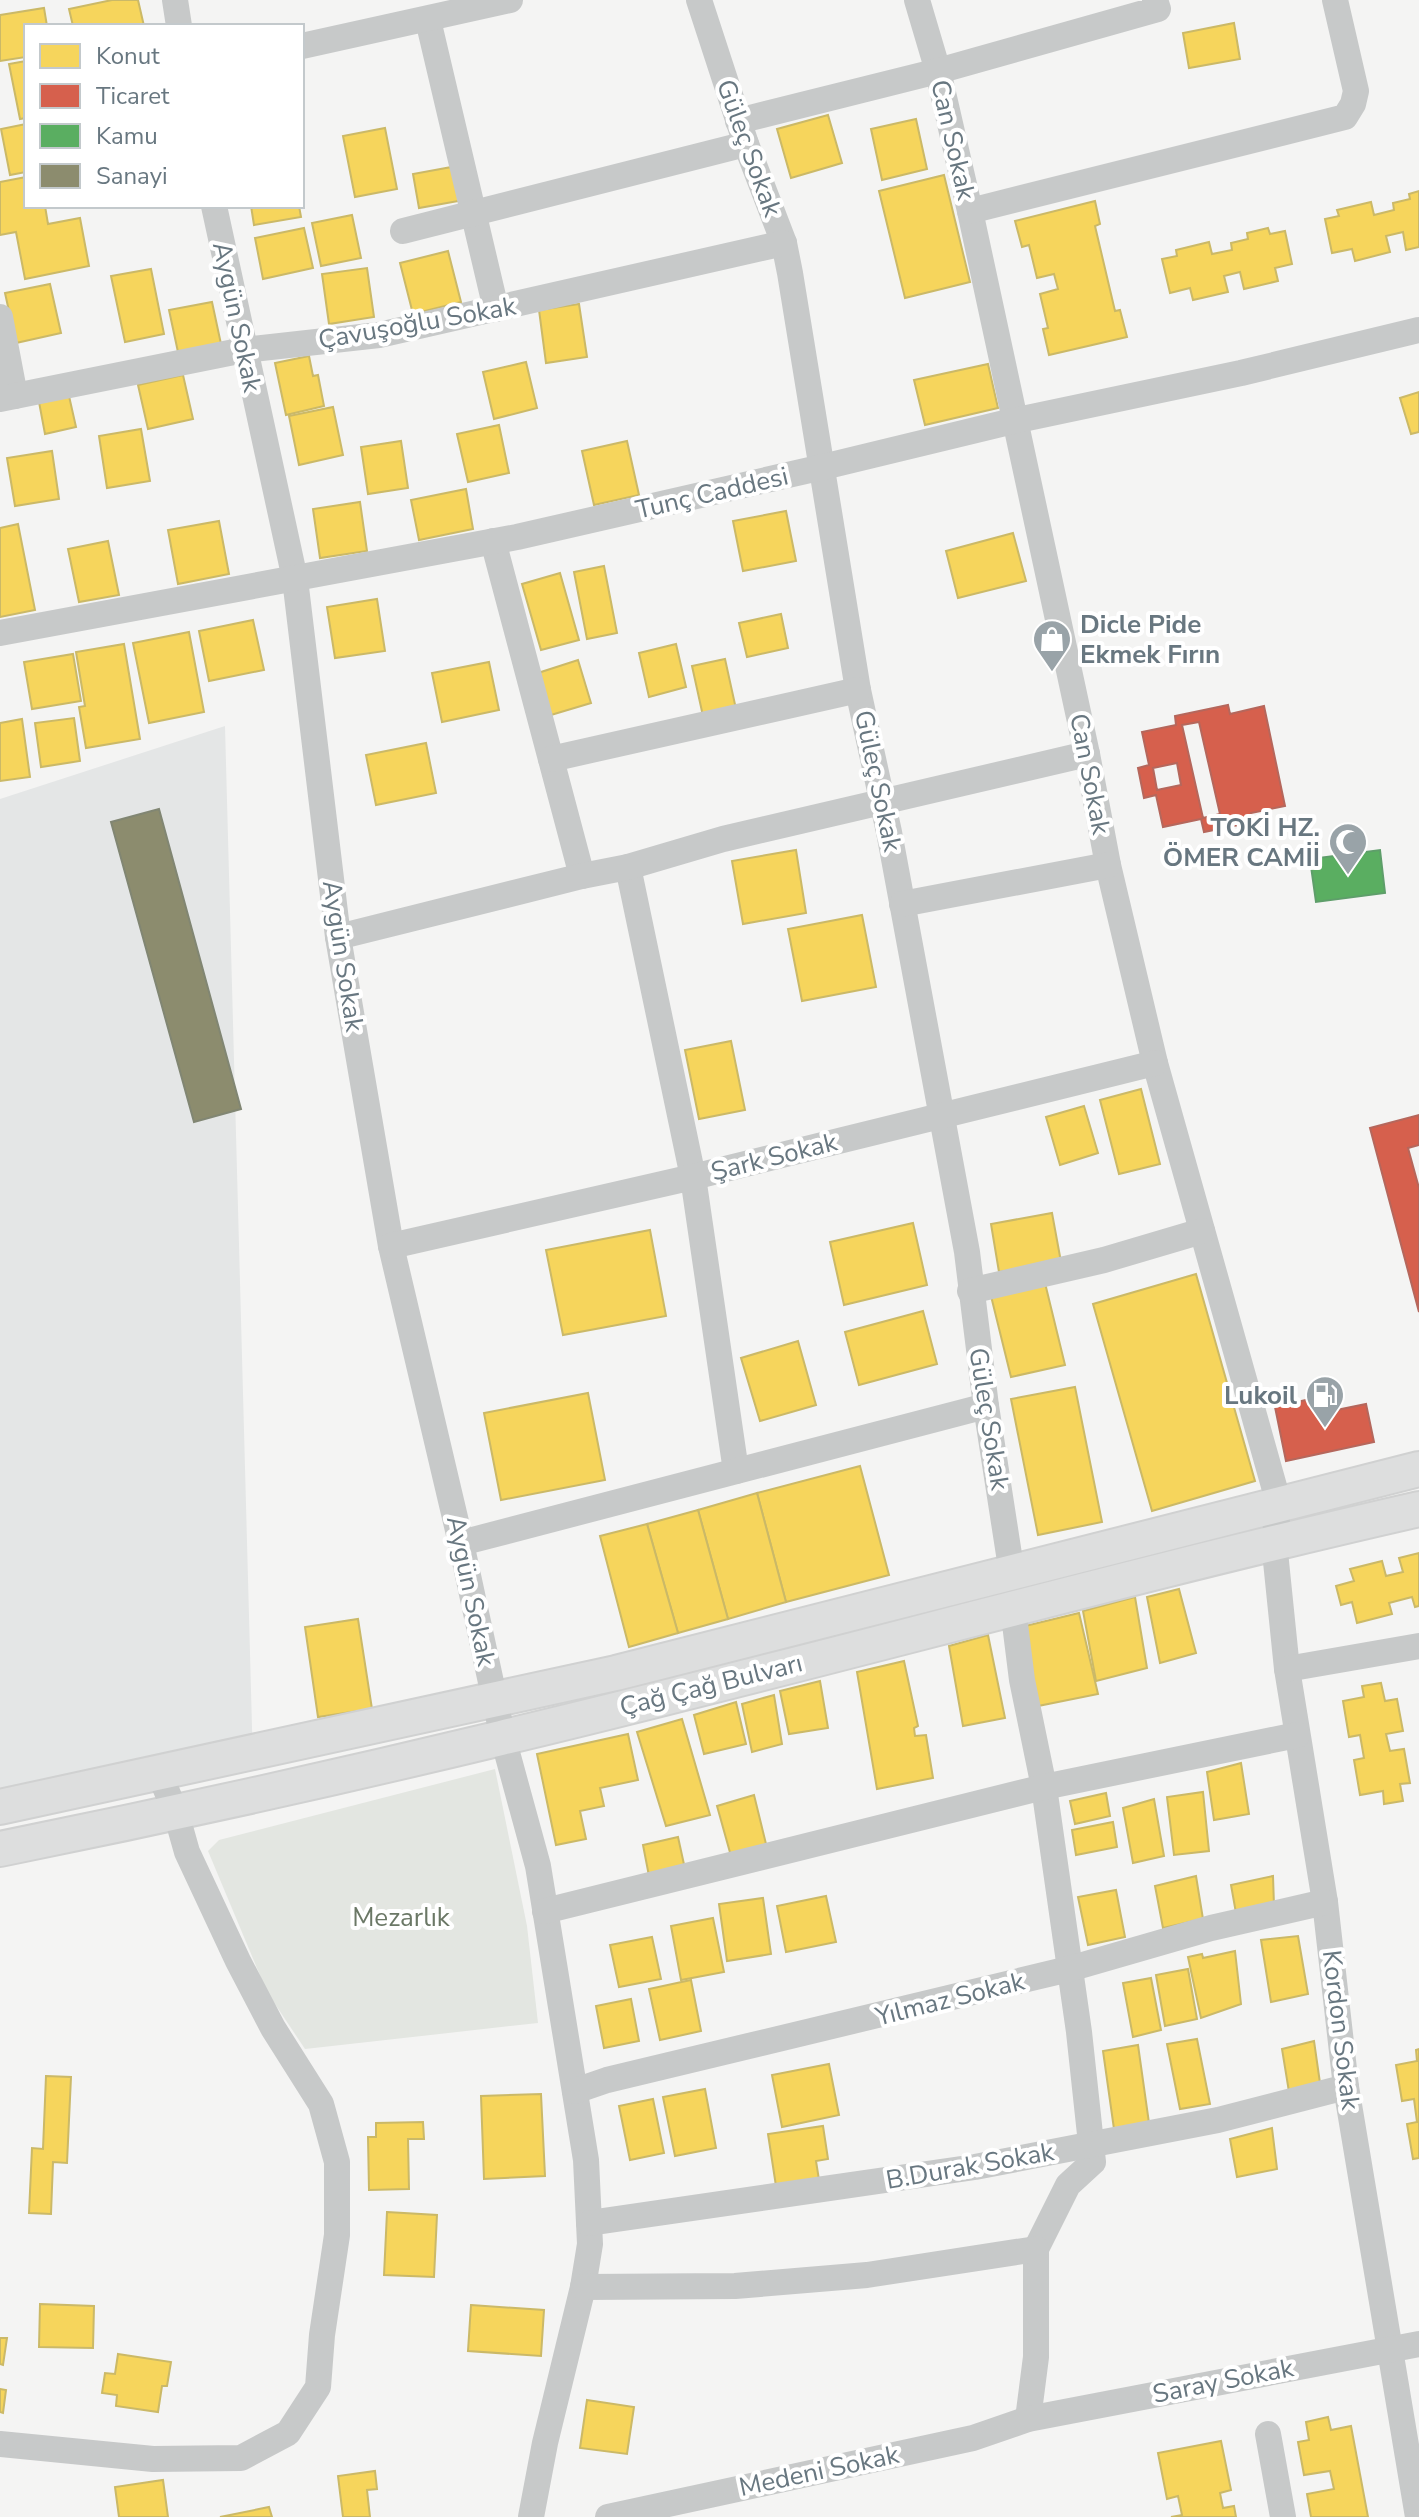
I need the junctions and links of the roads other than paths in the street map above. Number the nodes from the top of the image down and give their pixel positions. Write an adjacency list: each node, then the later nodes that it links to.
1 (175, 0): 8 (street)
2 (510, 0): 7 (street)
3 (699, 0): 11 (street, Güleç Sokak)
4 (917, 0): 10 (street, Can Sokak)
5 (1335, 0): 13 (street)
6 (1156, 5): 10 (street)
7 (428, 20): 9 (street); 14 (street)
8 (179, 24)
9 (304, 46)
10 (938, 71): 11 (street); 13 (street, Can Sokak)
11 (742, 132): 14 (street); 16 (street, Güleç Sokak)
12 (214, 208): 20 (street, Aygün Sokak)
13 (970, 211): 22 (street, Can Sokak)
14 (472, 215): 15 (street); 17 (street)
15 (403, 231)
16 (784, 243): 17 (street, Çavuşoğlu Sokak); 23 (street, Güleç Sokak)
17 (496, 309): 20 (street, Çavuşoğlu Sokak)
18 (0, 317): 21 (street)
19 (1419, 330): 22 (street, Tunç Caddesi)
20 (244, 350): 21 (street, Çavuşoğlu Sokak); 25 (street, Aygün Sokak)
21 (7, 397)
22 (1013, 421): 23 (street, Tunç Caddesi); 28 (street, Can Sokak)
23 (823, 467): 24 (street, Tunç Caddesi); 27 (street, Güleç Sokak)
24 (493, 541): 25 (street, Tunç Caddesi); 29 (street)
25 (295, 579): 26 (street, Tunç Caddesi); 35 (street, Aygün Sokak)
26 (0, 633)
27 (858, 690): 29 (street); 30 (street, Güleç Sokak)
28 (1087, 754): 30 (street); 31 (street, Can Sokak)
29 (551, 759): 33 (street)
30 (883, 801): 32 (street); 34 (street, Güleç Sokak)
31 (1108, 865): 34 (street); 36 (street, Can Sokak)
32 (628, 867): 33 (street); 38 (street)
33 (582, 876): 35 (street)
34 (902, 904): 37 (street, Güleç Sokak)
35 (338, 937): 40 (street, Aygün Sokak)
36 (1155, 1063): 37 (street, Şark Sokak); 39 (street, Can Sokak)
37 (942, 1114): 38 (street, Şark Sokak); 41 (street, Güleç Sokak)
38 (693, 1177): 40 (street, Şark Sokak); 44 (street)
39 (1202, 1231): 41 (street); 45 (street, Can Sokak)
40 (391, 1246): 48 (street, Aygün Sokak)
41 (970, 1291): 42 (street, Güleç Sokak)
42 (986, 1406): 44 (street); 49 (street, Güleç Sokak)
43 (1419, 1469): 45 (main road, Çağ Çağ Bulvarı)
44 (736, 1471): 48 (street)
45 (1279, 1504): 47 (street, Can Sokak); 49 (main road, Çağ Çağ Bulvarı)
46 (1419, 1509): 47 (main road, Çağ Çağ Bulvarı)
47 (1274, 1542): 50 (main road, Çağ Çağ Bulvarı); 52 (street, Kordon Sokak)
48 (461, 1543): 53 (street, Aygün Sokak)
49 (1012, 1574): 53 (main road, Çağ Çağ Bulvarı)
50 (1013, 1608): 55 (main road, Çağ Çağ Bulvarı); 57 (street)
51 (1419, 1646): 52 (street)
52 (1287, 1669): 54 (street, Kordon Sokak)
53 (494, 1701): 55 (street, Aygün Sokak); 56 (main road, Çağ Çağ Bulvarı)
54 (1297, 1735): 57 (street); 61 (street, Kordon Sokak)
55 (503, 1738): 59 (main road, Çağ Çağ Bulvarı); 62 (street, Aygün Sokak)
56 (159, 1773): 58 (main road, Çağ Çağ Bulvarı); 59 (street)
57 (1044, 1787): 62 (street); 63 (street)
58 (0, 1807)
59 (176, 1813): 60 (main road, Çağ Çağ Bulvarı); 74 (street)
60 (0, 1849)
61 (1325, 1902): 63 (street, Yılmaz Sokak); 64 (street, Kordon Sokak)
62 (545, 1911): 65 (street, Aygün Sokak)
63 (1069, 1969): 65 (street, Yılmaz Sokak); 66 (street)
64 (1346, 2087): 66 (street, B.Durak Sokak); 71 (street, Kordon Sokak)
65 (575, 2091): 67 (street, Aygün Sokak)
66 (1091, 2145): 67 (street, B.Durak Sokak); 68 (street)
67 (589, 2223): 69 (street, Aygün Sokak)
68 (1036, 2249): 69 (street); 72 (street)
69 (583, 2287): 76 (street, Aygün Sokak)
70 (1419, 2344): 71 (street, Saray Sokak)
71 (1389, 2349): 72 (street, Saray Sokak); 78 (street, Kordon Sokak)
72 (1028, 2419): 75 (street, Medeni Sokak)
73 (1268, 2434): 77 (street)
74 (0, 2444)
75 (617, 2516)
76 (531, 2517)
77 (1283, 2517)
78 (1418, 2517)

